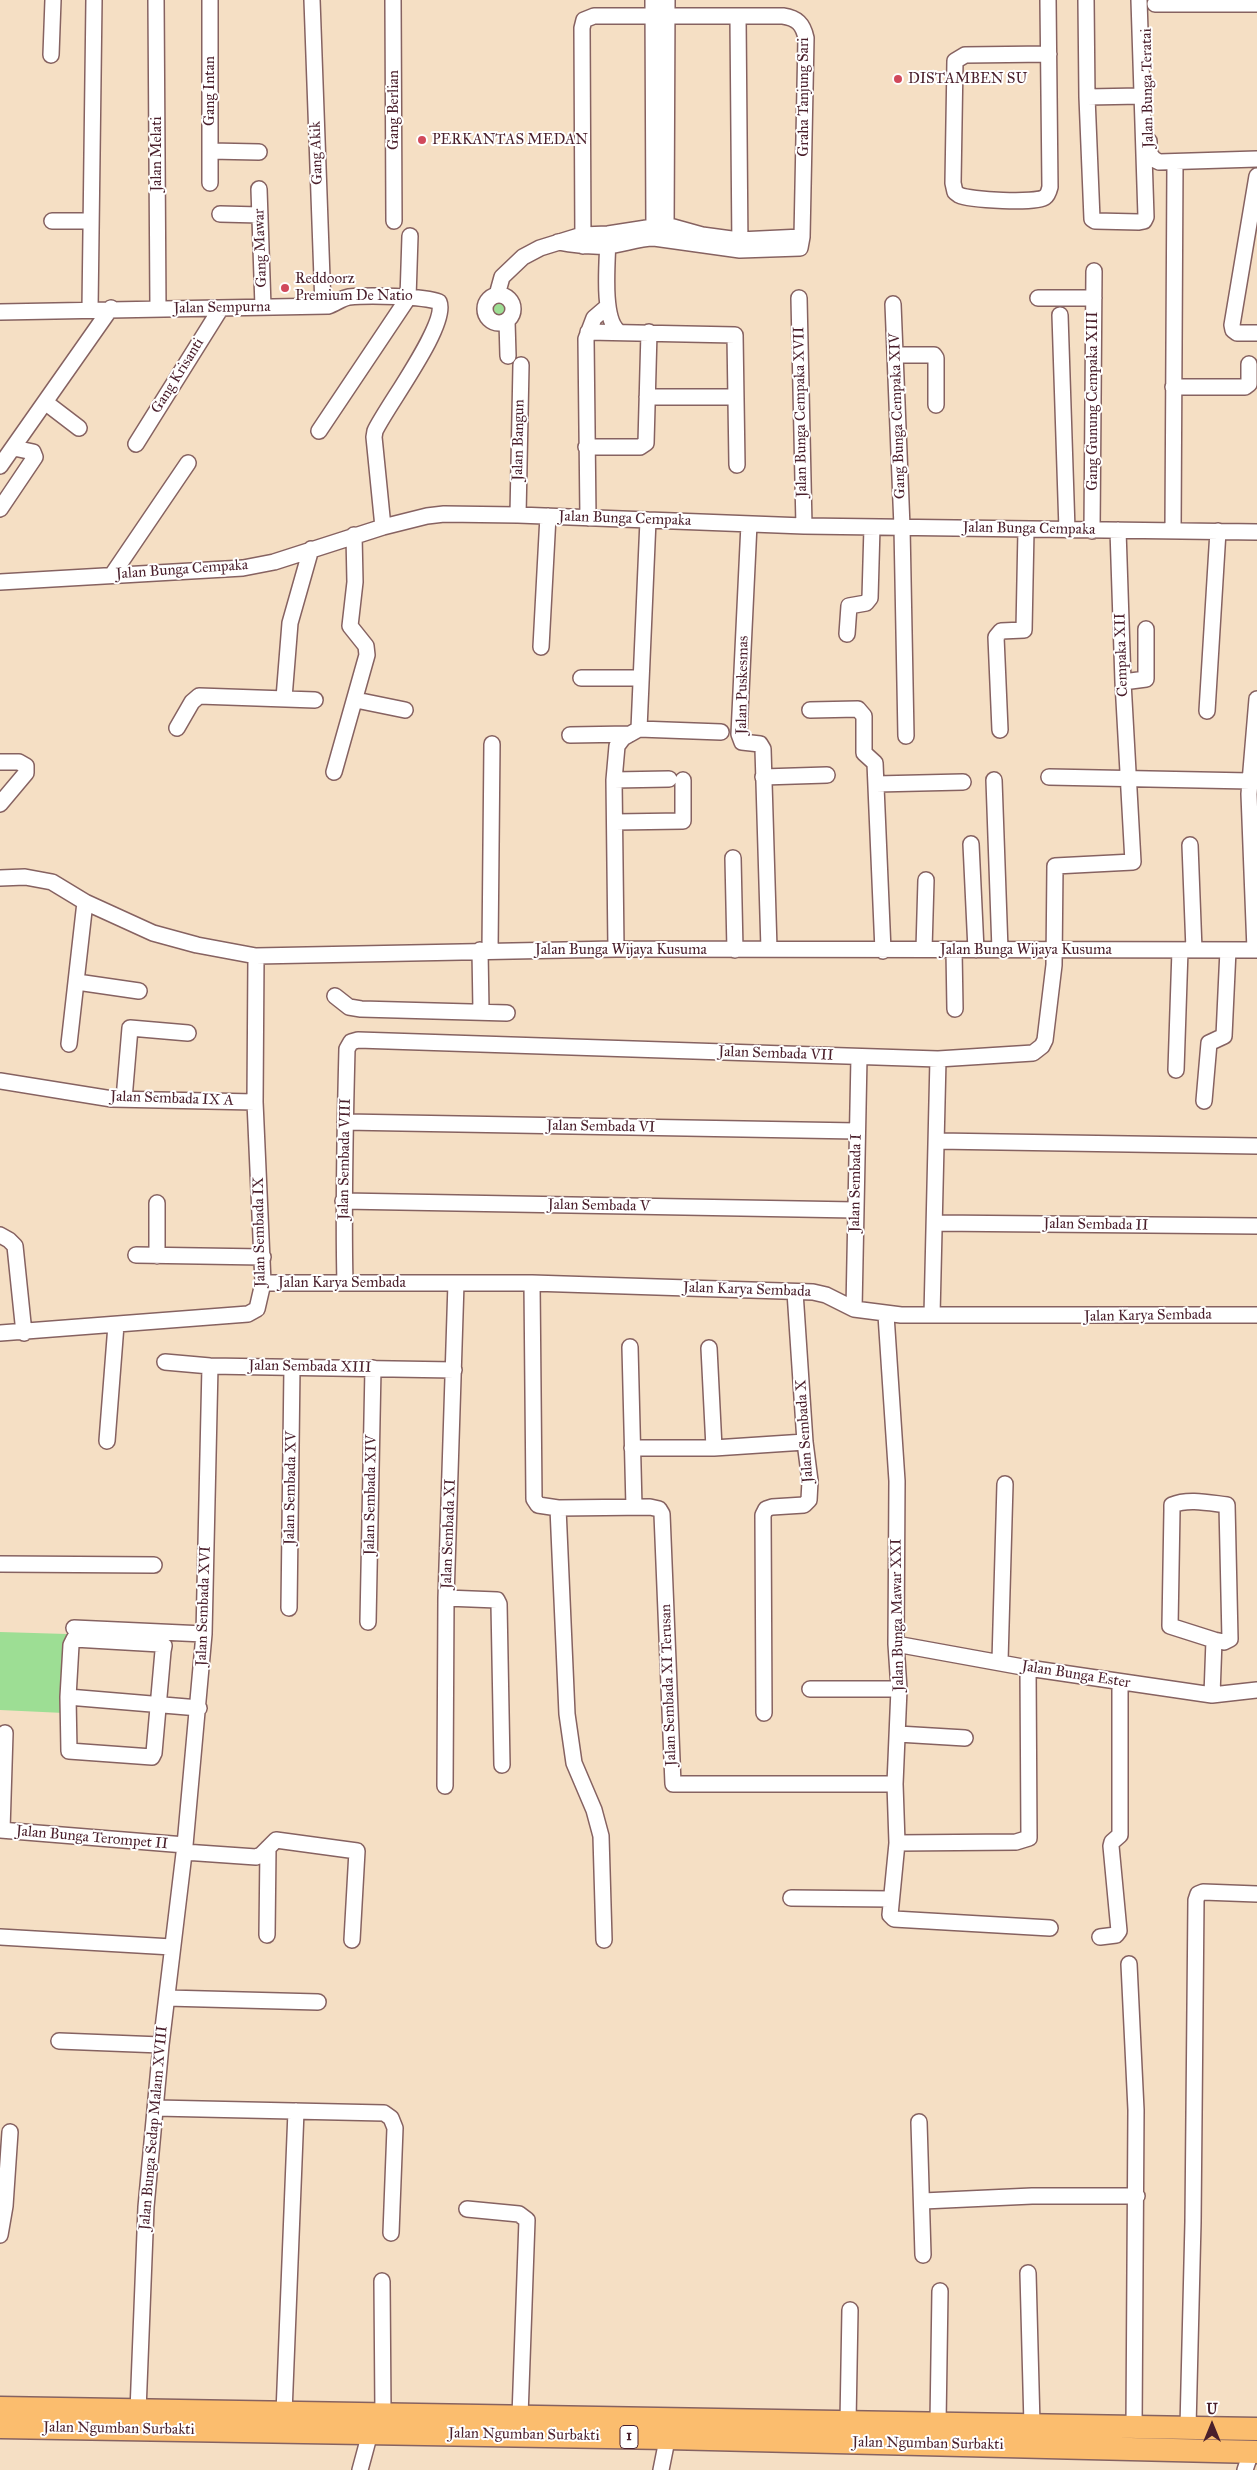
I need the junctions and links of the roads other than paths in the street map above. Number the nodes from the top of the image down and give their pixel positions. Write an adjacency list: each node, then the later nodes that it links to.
1 (53, 0): 18 (street)
2 (94, 0): 32 (street)
3 (156, 0): 51 (street, Jalan Melati)
4 (210, 0): 21 (street, Gang Intan)
5 (312, 0): 46 (street, Gang Akik)
6 (393, 0): 30 (street, Gang Berlian)
7 (653, 0): 15 (street)
8 (667, 0): 15 (street)
9 (1048, 0): 17 (street)
10 (1086, 0): 20 (street)
11 (1139, 0): 19 (street)
12 (1151, 2): 13 (street, Jalan Bunga Teratai); 24 (street, Jalan Bunga Teratai)
13 (1210, 2): 14 (street, Jalan Bunga Teratai)
14 (1257, 4)
15 (660, 16): 16 (street, Graha Tanjung Sari); 33 (street); 36 (street, Graha Tanjung Sari)
16 (738, 17): 37 (street); 37 (street, Graha Tanjung Sari)
17 (1049, 54): 17 (street)
18 (51, 55)
19 (1141, 96): 20 (street); 20 (street)
20 (1087, 97)
21 (210, 151): 22 (street); 26 (street, Gang Intan)
22 (259, 152)
23 (1257, 159): 24 (street, Jalan Bunga Teratai)
24 (1175, 163): 63 (street)
25 (1257, 176): 58 (street)
26 (210, 182)
27 (259, 189): 29 (street, Gang Mawar)
28 (220, 214): 29 (street)
29 (260, 215): 47 (street, Gang Mawar)
30 (394, 220)
31 (52, 221): 32 (street)
32 (91, 221): 50 (street)
33 (660, 232): 35 (street); 37 (street)
34 (410, 236): 41 (street)
35 (608, 240): 36 (street); 40 (street)
36 (582, 241): 39 (street)
37 (739, 245)
38 (1094, 271): 44 (street, Gang Gunung Cempaka XIII)
39 (497, 295): 54 (street); 54 (street)
40 (608, 297): 55 (street); 56 (street)
41 (408, 298): 46 (street, Jalan Sempurna); 69 (street); 82 (street, Jalan Sempurna)
42 (799, 298): 83 (street, Jalan Bunga Cempaka XVII)
43 (1038, 298): 44 (street)
44 (1094, 298): 89 (street, Gang Gunung Cempaka XIII)
45 (893, 304): 59 (street, Gang Bunga Cempaka XIV)
46 (323, 306): 47 (street, Jalan Sempurna)
47 (263, 307): 49 (street, Jalan Sempurna)
48 (111, 308): 50 (street, Jalan Sempurna); 51 (street, Jalan Sempurna); 66 (street)
49 (221, 308): 51 (street, Jalan Sempurna); 70 (street, Gang Krisanti)
50 (90, 309): 52 (street, Jalan Sempurna)
51 (158, 309)
52 (0, 312)
53 (1060, 315): 87 (street)
54 (507, 321): 60 (street)
55 (618, 331): 56 (street); 57 (street)
56 (588, 332): 71 (street)
57 (649, 332): 64 (street); 65 (street)
58 (1257, 333)
59 (896, 355): 67 (street); 85 (street, Gang Bunga Cempaka XIV)
60 (508, 356)
61 (1249, 364): 63 (street)
62 (520, 365): 77 (street, Jalan Bangun)
63 (1174, 386): 90 (street)
64 (647, 397): 65 (street); 71 (street)
65 (736, 397): 74 (street)
66 (45, 402): 68 (street); 72 (street)
67 (936, 405)
68 (79, 428)
69 (320, 431)
70 (136, 444)
71 (586, 447): 79 (street)
72 (14, 448): 75 (street); 76 (street)
73 (188, 463): 95 (street)
74 (736, 465)
75 (0, 466)
76 (0, 509)
77 (518, 515): 78 (street, Jalan Bunga Cempaka); 82 (street, Jalan Bunga Cempaka)
78 (548, 516): 79 (street, Jalan Bunga Cempaka); 99 (street)
79 (588, 518): 80 (street, Jalan Bunga Cempaka)
80 (648, 520): 81 (street, Jalan Bunga Cempaka); 101 (street)
81 (749, 524): 83 (street, Jalan Bunga Cempaka); 121 (street, Jalan Puskesmas)
82 (383, 526): 93 (street, Jalan Bunga Cempaka)
83 (804, 526): 84 (street, Jalan Bunga Cempaka)
84 (872, 527): 85 (street, Jalan Bunga Cempaka); 98 (street)
85 (902, 527): 86 (street, Jalan Bunga Cempaka); 115 (street, Gang Bunga Cempaka XIV)
86 (1026, 530): 87 (street, Jalan Bunga Cempaka); 111 (street)
87 (1067, 530): 89 (street, Jalan Bunga Cempaka)
88 (1118, 530): 89 (street, Jalan Bunga Cempaka); 90 (street, Jalan Bunga Cempaka); 102 (street, Cempaka XII)
89 (1092, 531)
90 (1173, 531): 91 (street, Jalan Bunga Cempaka)
91 (1218, 531): 92 (street, Jalan Bunga Cempaka); 109 (street)
92 (1257, 532)
93 (354, 535): 94 (street, Jalan Bunga Cempaka); 106 (street)
94 (311, 549): 95 (street, Jalan Bunga Cempaka); 103 (street)
95 (112, 575): 96 (street, Jalan Bunga Cempaka)
96 (0, 582)
97 (1146, 629): 102 (street)
98 (847, 634)
99 (541, 647)
100 (581, 678): 101 (street)
101 (641, 678): 112 (street)
102 (1123, 682): 124 (street, Cempaka XII)
103 (284, 698): 105 (street); 110 (street)
104 (1257, 699): 127 (street)
105 (315, 700)
106 (356, 700): 107 (street); 118 (street)
107 (405, 710)
108 (810, 710): 126 (street)
109 (1207, 711)
110 (177, 728)
111 (1000, 730)
112 (634, 732): 113 (street); 114 (street); 122 (street)
113 (721, 732)
114 (570, 735)
115 (906, 736)
116 (492, 744): 139 (street)
117 (0, 762): 128 (street)
118 (334, 772)
119 (828, 775): 121 (street)
120 (1049, 776): 124 (street)
121 (763, 777): 137 (street, Jalan Puskesmas)
122 (614, 780): 129 (street); 129 (street)
123 (994, 780): 143 (street)
124 (1130, 780): 127 (street); 144 (street, Cempaka XII)
125 (964, 782): 126 (street)
126 (876, 784): 148 (street)
127 (1252, 790): 147 (street)
128 (0, 804)
129 (615, 822): 136 (street)
130 (971, 844): 142 (street)
131 (1190, 845): 145 (street)
132 (733, 858): 140 (street)
133 (0, 878): 135 (street, Jalan Bunga Wijaya Kusuma)
134 (926, 880): 138 (street)
135 (85, 902): 149 (street, Jalan Bunga Wijaya Kusuma); 150 (street)
136 (616, 949): 139 (street, Jalan Bunga Wijaya Kusuma); 140 (street, Jalan Bunga Wijaya Kusuma)
137 (768, 949): 140 (street, Jalan Bunga Wijaya Kusuma); 148 (street, Jalan Bunga Wijaya Kusuma)
138 (924, 949): 141 (street, Jalan Bunga Wijaya Kusuma); 148 (street, Jalan Bunga Wijaya Kusuma)
139 (485, 950): 149 (street, Jalan Bunga Wijaya Kusuma); 154 (street)
140 (735, 950)
141 (954, 950): 142 (street, Jalan Bunga Wijaya Kusuma); 153 (street)
142 (976, 950): 143 (street, Jalan Bunga Wijaya Kusuma)
143 (1000, 950): 144 (street, Jalan Bunga Wijaya Kusuma)
144 (1055, 950): 145 (street, Jalan Bunga Wijaya Kusuma); 160 (street, Jalan Sembada VII)
145 (1187, 950): 146 (street, Jalan Bunga Wijaya Kusuma); 161 (street)
146 (1228, 950): 147 (street, Jalan Bunga Wijaya Kusuma); 164 (street)
147 (1256, 950)
148 (883, 951)
149 (256, 956): 165 (street, Jalan Sembada IX)
150 (78, 982): 151 (street); 158 (street)
151 (138, 991)
152 (335, 996): 154 (street)
153 (955, 1009)
154 (481, 1011): 155 (street)
155 (507, 1012)
156 (188, 1033): 163 (street)
157 (358, 1040): 159 (street, Jalan Sembada VII); 166 (street, Jalan Sembada VIII)
158 (69, 1044)
159 (859, 1057): 160 (street, Jalan Sembada VII); 167 (street, Jalan Sembada I)
160 (938, 1059): 168 (street)
161 (1176, 1070)
162 (0, 1080): 163 (street, Jalan Sembada IX A)
163 (124, 1099): 165 (street, Jalan Sembada IX A)
164 (1204, 1101)
165 (255, 1102): 178 (street, Jalan Sembada IX)
166 (345, 1122): 167 (street, Jalan Sembada VI); 170 (street, Jalan Sembada VIII)
167 (857, 1131): 172 (street, Jalan Sembada I)
168 (936, 1141): 169 (street); 173 (street)
169 (1257, 1146)
170 (343, 1201): 172 (street, Jalan Sembada V); 180 (street, Jalan Sembada VIII)
171 (157, 1203): 177 (street)
172 (856, 1210): 184 (street, Jalan Sembada I)
173 (935, 1223): 174 (street, Jalan Sembada II); 186 (street)
174 (1257, 1226)
175 (0, 1235): 189 (street)
176 (136, 1255): 177 (street)
177 (157, 1256): 178 (street)
178 (262, 1257): 179 (street, Jalan Sembada IX)
179 (263, 1283): 180 (street, Jalan Karya Sembada); 188 (street, Jalan Sembada IX)
180 (345, 1283): 181 (street, Jalan Karya Sembada)
181 (456, 1283): 182 (street, Jalan Karya Sembada); 197 (street, Jalan Sembada XI)
182 (532, 1283): 183 (street, Jalan Karya Sembada); 204 (street)
183 (795, 1292): 184 (street, Jalan Karya Sembada); 199 (street, Jalan Sembada X)
184 (854, 1309): 185 (street, Jalan Karya Sembada)
185 (886, 1315): 186 (street, Jalan Karya Sembada); 213 (street, Jalan Bunga Mawar XXI)
186 (932, 1315): 187 (street, Jalan Karya Sembada)
187 (1257, 1315)
188 (116, 1325): 189 (street, Jalan Sembada IX); 198 (street)
189 (24, 1332): 190 (street, Jalan Sembada IX)
190 (0, 1333)
191 (630, 1347): 200 (street)
192 (709, 1348): 201 (street)
193 (165, 1362): 194 (street, Jalan Sembada XIII)
194 (210, 1366): 195 (street, Jalan Sembada XIII); 211 (street, Jalan Sembada XVI)
195 (292, 1367): 196 (street, Jalan Sembada XIII); 208 (street, Jalan Sembada XV)
196 (373, 1368): 197 (street, Jalan Sembada XIII); 209 (street, Jalan Sembada XIV)
197 (454, 1370): 207 (street, Jalan Sembada XI)
198 (107, 1441)
199 (805, 1442): 201 (street); 224 (street, Jalan Sembada X)
200 (632, 1448): 201 (street); 203 (street)
201 (714, 1448)
202 (1005, 1484): 214 (street)
203 (634, 1507): 204 (street); 229 (street, Jalan Sembada XI Terusan)
204 (558, 1508): 243 (street)
205 (0, 1564): 206 (street)
206 (154, 1565)
207 (446, 1598): 228 (street); 230 (street, Jalan Sembada XI)
208 (289, 1608)
209 (368, 1622)
210 (74, 1628): 211 (street)
211 (204, 1634): 223 (street, Jalan Sembada XVI)
212 (1214, 1640): 212 (street); 220 (street)
213 (896, 1644): 214 (street, Jalan Bunga Ester); 218 (street, Jalan Bunga Mawar XXI)
214 (1000, 1662): 215 (street, Jalan Bunga Ester)
215 (1028, 1668): 216 (street, Jalan Bunga Ester); 232 (street)
216 (1120, 1682): 220 (street, Jalan Bunga Ester); 241 (street)
217 (810, 1689): 218 (street)
218 (899, 1689): 226 (street, Jalan Bunga Mawar XXI)
219 (1257, 1690): 220 (street, Jalan Bunga Ester)
220 (1212, 1695)
221 (68, 1697): 222 (street); 222 (street); 222 (street)
222 (157, 1704): 223 (street)
223 (199, 1708): 233 (street, Jalan Sembada XVI)
224 (764, 1713)
225 (5, 1733): 231 (street)
226 (898, 1734): 227 (street); 229 (street, Jalan Bunga Mawar XXI)
227 (965, 1738)
228 (502, 1765)
229 (895, 1784): 232 (street, Jalan Bunga Mawar XXI)
230 (445, 1786)
231 (1, 1830): 233 (street, Jalan Bunga Terompet II)
232 (897, 1843): 237 (street, Jalan Bunga Mawar XXI)
233 (185, 1848): 234 (street, Jalan Bunga Terompet II); 244 (street, Jalan Bunga Sedap Malam XVIII)
234 (268, 1848): 239 (street); 242 (street, Jalan Bunga Terompet II)
235 (1257, 1894): 275 (street)
236 (791, 1898): 237 (street)
237 (891, 1899): 238 (street, Jalan Bunga Mawar XXI)
238 (1050, 1928)
239 (267, 1935)
240 (0, 1937): 244 (street)
241 (1100, 1937)
242 (352, 1940)
243 (604, 1940)
244 (172, 1947): 246 (street, Jalan Bunga Sedap Malam XVIII)
245 (1129, 1964): 254 (street)
246 (167, 1998): 247 (street); 249 (street, Jalan Bunga Sedap Malam XVIII)
247 (318, 2002)
248 (59, 2041): 249 (street)
249 (161, 2045): 250 (street, Jalan Bunga Sedap Malam XVIII)
250 (156, 2108): 251 (street); 266 (street, Jalan Bunga Sedap Malam XVIII)
251 (296, 2111): 258 (street); 267 (street)
252 (919, 2122): 255 (street)
253 (10, 2132): 256 (street)
254 (1136, 2196): 255 (street); 274 (street)
255 (923, 2201): 260 (street)
256 (3, 2205): 259 (street)
257 (467, 2209): 269 (street)
258 (391, 2233)
259 (0, 2235)
260 (923, 2255)
261 (1028, 2274): 272 (street)
262 (382, 2281): 268 (street)
263 (940, 2291): 271 (street)
264 (850, 2310): 270 (street)
265 (0, 2408): 266 (highway, Jalan Ngumban Surbakti / 1)
266 (138, 2411): 267 (highway, Jalan Ngumban Surbakti / 1)
267 (284, 2413): 268 (highway, Jalan Ngumban Surbakti / 1)
268 (383, 2414): 269 (highway, Jalan Ngumban Surbakti / 1)
269 (520, 2416): 276 (highway, Jalan Ngumban Surbakti / 1)
270 (848, 2422): 271 (highway, Jalan Ngumban Surbakti / 1); 276 (highway, Jalan Ngumban Surbakti / 1)
271 (938, 2424): 272 (highway, Jalan Ngumban Surbakti / 1)
272 (1032, 2425): 274 (highway, Jalan Ngumban Surbakti / 1)
273 (0, 2427): 278 (highway, Jalan Ngumban Surbakti / 1)
274 (1134, 2427): 275 (highway, Jalan Ngumban Surbakti / 1)
275 (1188, 2427): 277 (highway, Jalan Ngumban Surbakti / 1)
276 (669, 2428): 278 (highway, Jalan Ngumban Surbakti / 1); 279 (highway, Jalan Ngumban Surbakti / 1); 281 (street)
277 (1257, 2429)
278 (370, 2433): 280 (street)
279 (1251, 2458)
280 (360, 2470)
281 (661, 2470)

